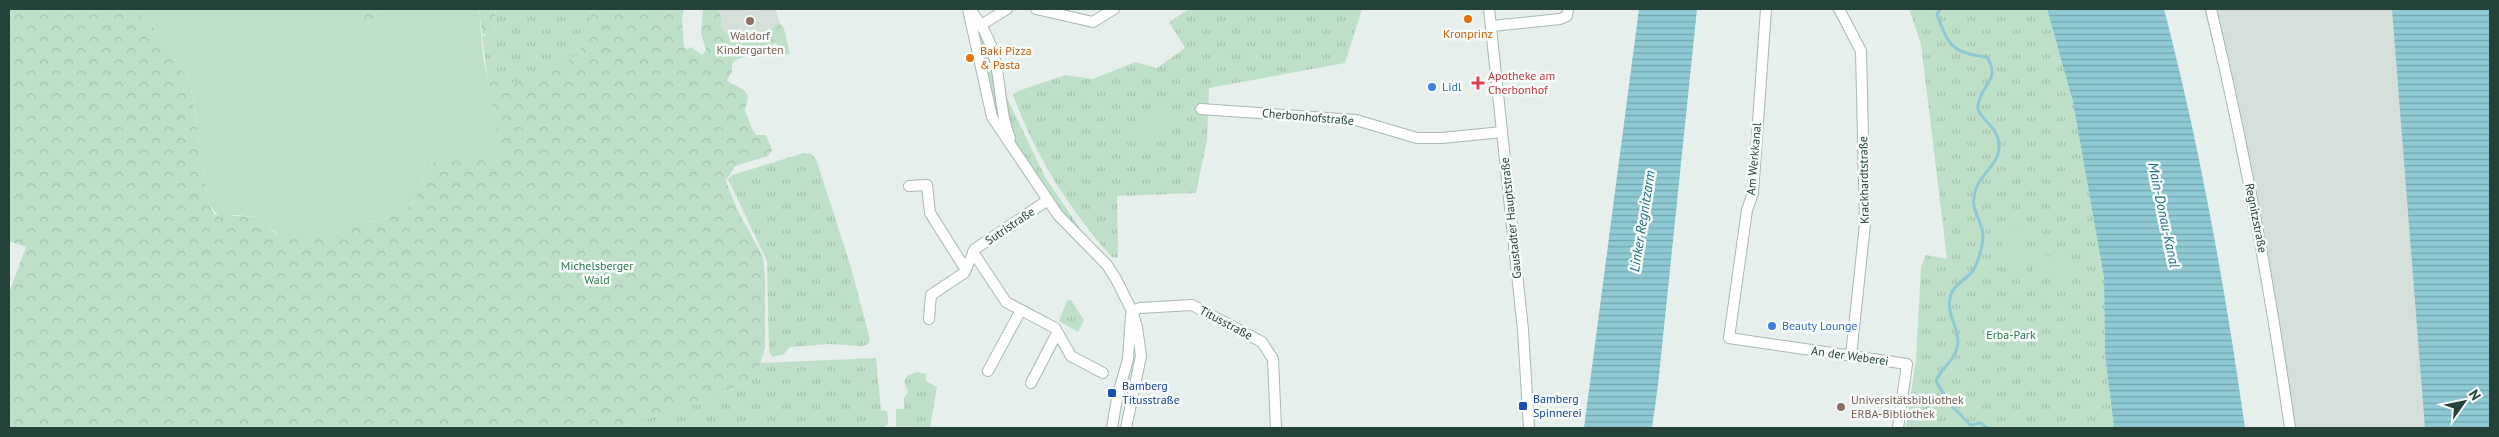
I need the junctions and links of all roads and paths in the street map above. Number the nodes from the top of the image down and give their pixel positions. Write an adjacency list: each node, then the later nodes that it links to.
1 (969, 9): 10 (street); 14 (street)
2 (1007, 9): 10 (street)
3 (1036, 9): 4 (street)
4 (1114, 9)
5 (1489, 9): 11 (street, Gaustadter Hauptstraße)
6 (1568, 9): 11 (street)
7 (1766, 9): 23 (street, Am Werkkanal)
8 (1839, 9): 24 (street, Krackhardtstraße)
9 (2211, 9): 33 (street, Regnitzstraße)
10 (981, 25): 14 (street)
11 (1492, 26): 13 (street, Gaustadter Hauptstraße)
12 (1201, 109): 13 (street, Cherbonhofstraße)
13 (1502, 132): 31 (street, Gaustadter Hauptstraße)
14 (1016, 153): 16 (street)
15 (909, 186): 18 (street)
16 (1048, 200): 17 (street, Sutristraße); 20 (street)
17 (973, 252): 18 (street, Sutristraße); 19 (street, Sutristraße)
18 (966, 270): 21 (street)
19 (1021, 310): 22 (street, Sutristraße); 25 (street)
20 (1132, 311): 28 (street); 29 (street); 30 (street, Titusstraße)
21 (929, 319)
22 (1057, 333): 26 (street, Sutristraße); 27 (street)
23 (1729, 338): 24 (street, An der Weberei)
24 (1851, 356): 32 (street, An der Weberei)
25 (988, 371)
26 (1103, 373)
27 (1031, 382)
28 (1112, 428)
29 (1126, 428)
30 (1276, 428)
31 (1529, 428)
32 (1898, 428)
33 (2290, 428)

